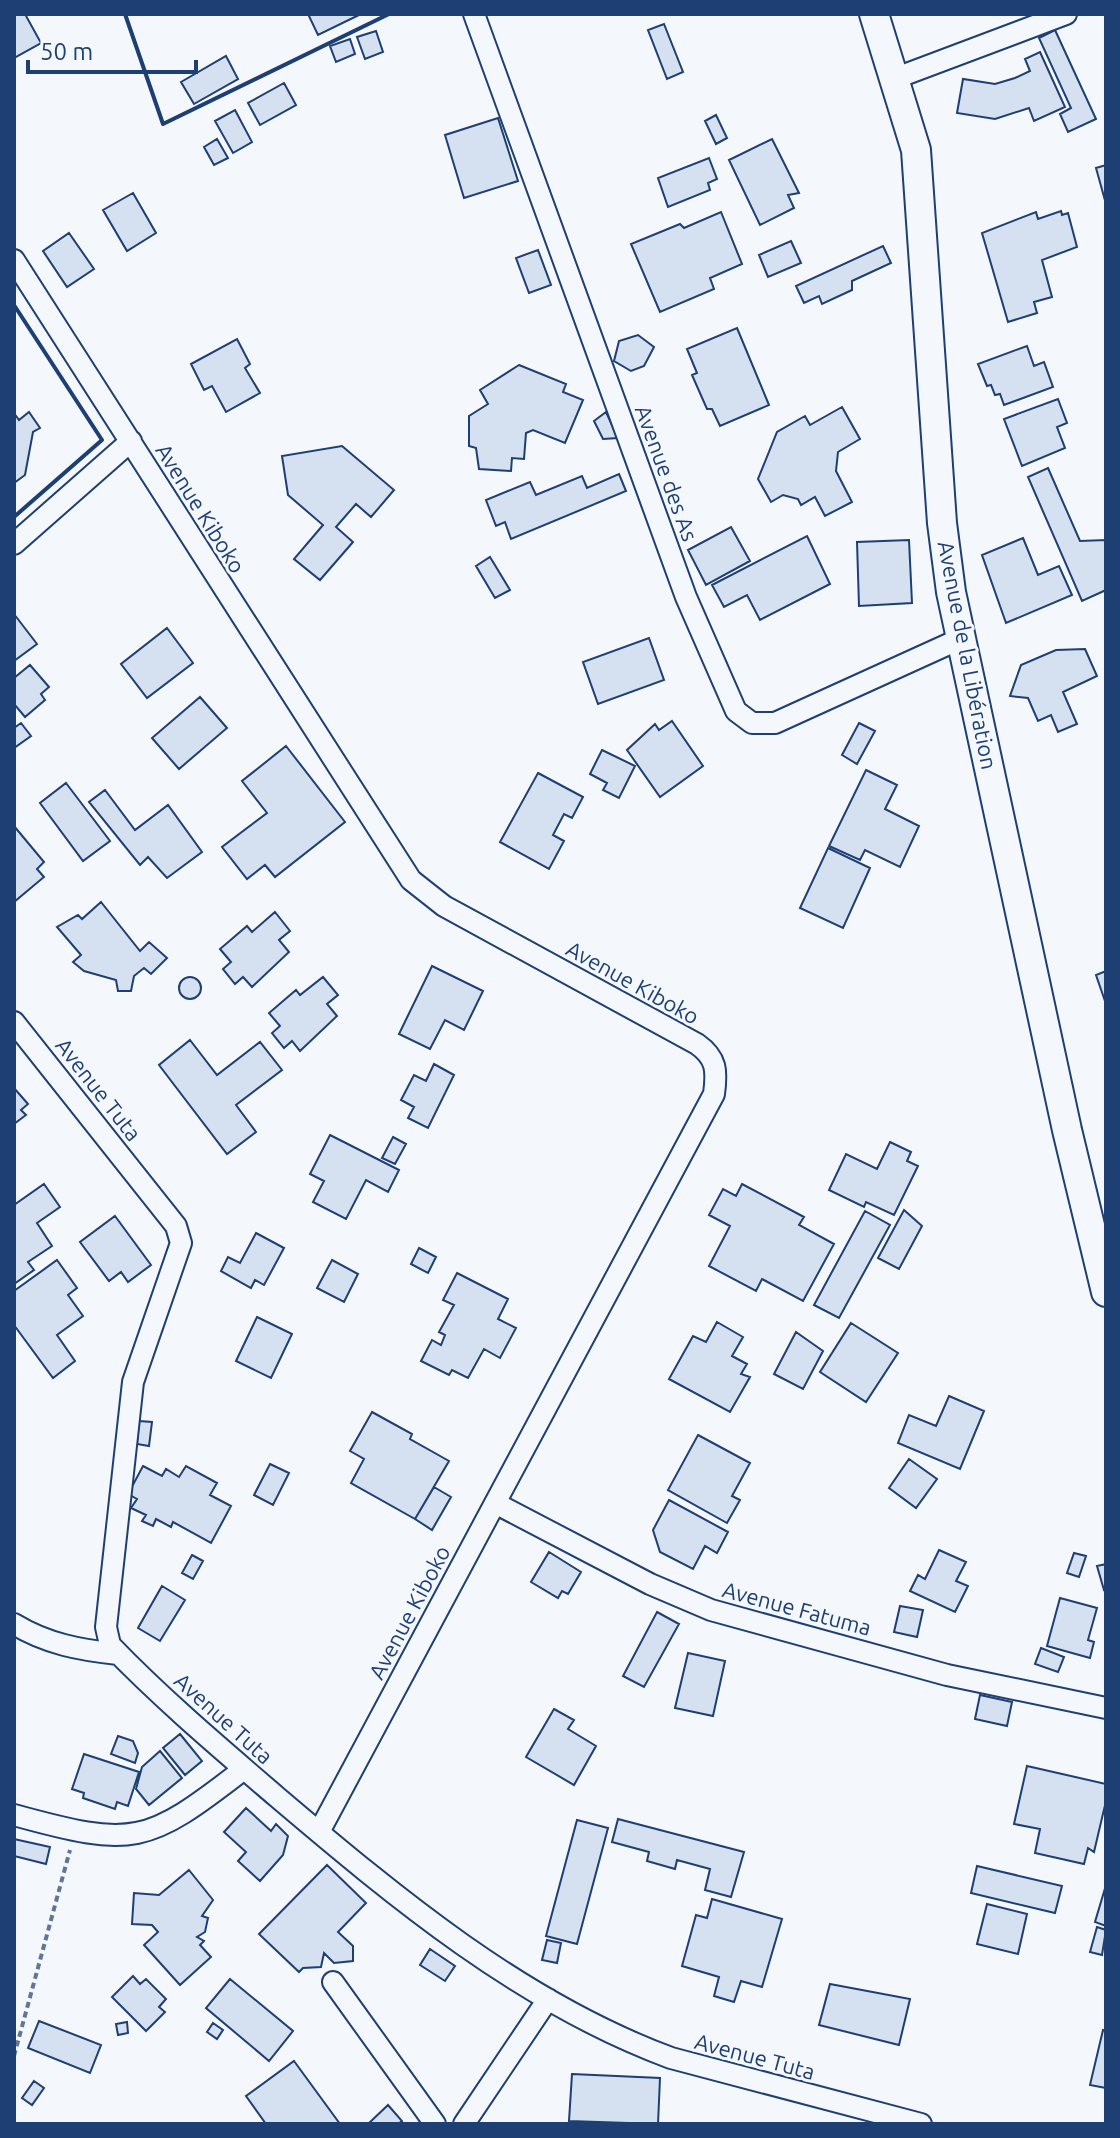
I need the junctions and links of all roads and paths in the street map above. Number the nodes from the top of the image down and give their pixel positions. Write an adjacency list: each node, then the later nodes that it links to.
1 (474, 14): 8 (street, Avenue des As)
2 (874, 14): 4 (street, Avenue de la Libération)
3 (1066, 14): 4 (street)
4 (896, 78): 8 (street, Avenue de la Libération)
5 (14, 260): 6 (street, Avenue Kiboko)
6 (131, 441): 7 (street); 11 (street, Avenue Kiboko)
7 (14, 544)
8 (962, 638): 10 (street, Avenue de la Libération)
9 (14, 1022): 13 (street, Avenue Tuta)
10 (1106, 1292)
11 (495, 1503): 14 (street, Avenue Fatuma); 18 (street, Avenue Kiboko)
12 (14, 1624): 13 (street)
13 (118, 1654): 15 (street, Avenue Tuta)
14 (1106, 1708)
15 (244, 1769): 17 (street); 18 (street, Avenue Tuta)
16 (14, 1815): 17 (street)
17 (75, 1832): 21 (path)
18 (319, 1832): 20 (street, Avenue Tuta)
19 (333, 1982): 22 (street)
20 (548, 1999): 23 (street); 24 (street, Avenue Tuta)
21 (14, 2056)
22 (435, 2124)
23 (465, 2124)
24 (921, 2124)

